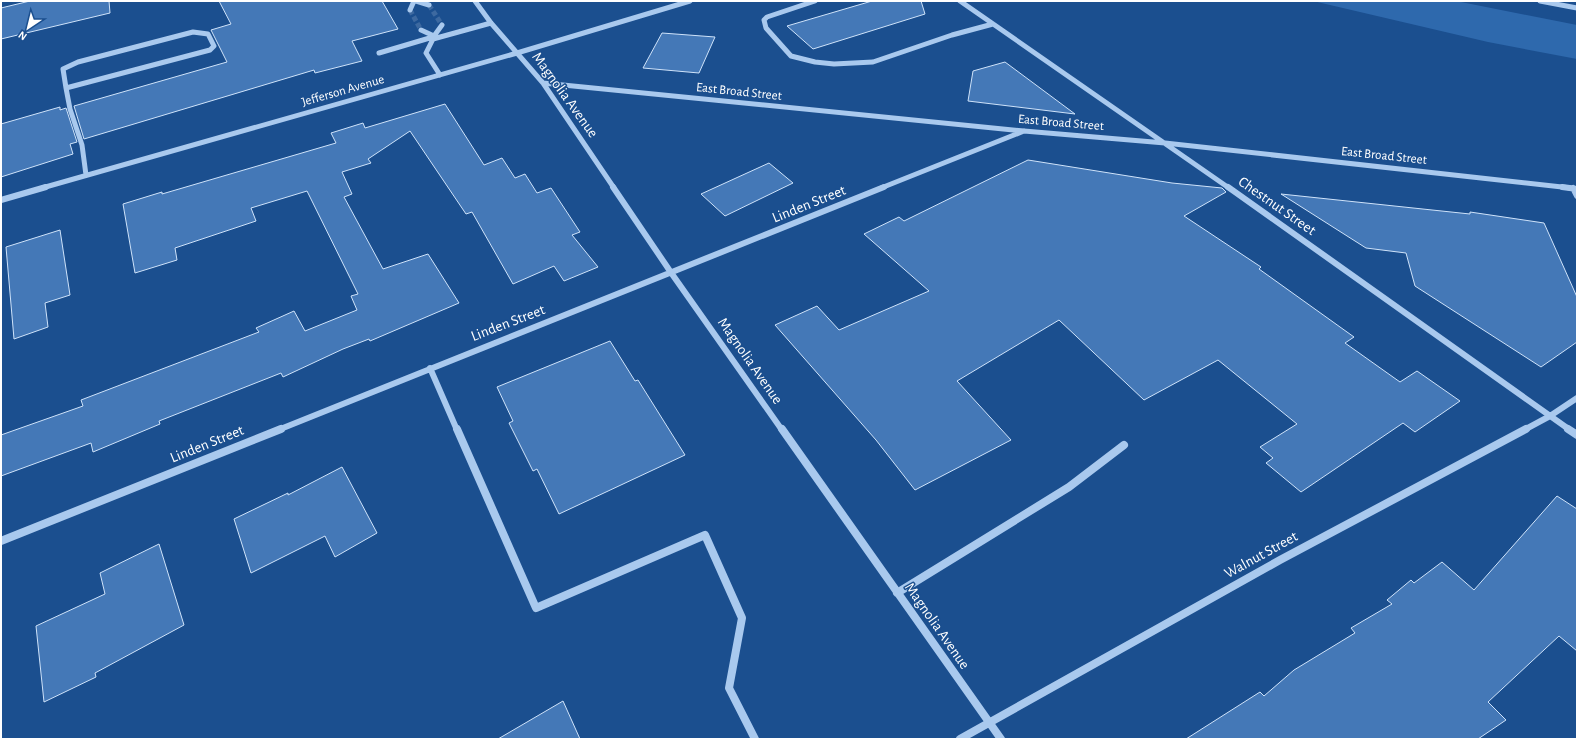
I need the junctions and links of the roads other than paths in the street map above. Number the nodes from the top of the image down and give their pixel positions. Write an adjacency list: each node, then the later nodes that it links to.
1 (416, 1): 7 (street); 9 (street)
2 (476, 1): 10 (street, Magnolia Avenue)
3 (690, 1): 16 (street, Jefferson Avenue)
4 (815, 1): 11 (street)
5 (960, 1): 11 (street, Chestnut Street)
6 (1540, 1): 8 (street)
7 (430, 5)
8 (1577, 8)
9 (410, 10)
10 (491, 23): 14 (street); 16 (street, Magnolia Avenue)
11 (993, 24): 21 (street, Chestnut Street)
12 (442, 25): 14 (street)
13 (421, 30): 14 (street)
14 (433, 38): 15 (street); 17 (street)
15 (379, 53)
16 (517, 53): 17 (street, Jefferson Avenue); 18 (street, Magnolia Avenue)
17 (440, 75): 22 (street, Jefferson Avenue)
18 (543, 83): 20 (street, East Broad Street); 26 (street, Magnolia Avenue)
19 (66, 88): 19 (street); 22 (street)
20 (1024, 131): 21 (street, East Broad Street); 26 (street, Linden Street)
21 (1165, 143): 23 (street, East Broad Street); 29 (street, Chestnut Street)
22 (86, 175): 25 (street, Jefferson Avenue)
23 (1575, 189): 24 (street)
24 (1577, 196)
25 (1, 200)
26 (672, 274): 27 (street, Linden Street); 33 (street, Magnolia Avenue)
27 (430, 368): 32 (street, Linden Street); 35 (street)
28 (1577, 398): 29 (street, Walnut Street)
29 (1550, 416): 30 (street, Chestnut Street); 34 (street, Walnut Street)
30 (1577, 435)
31 (1124, 445): 33 (street)
32 (1, 541)
33 (897, 593): 34 (street, Magnolia Avenue)
34 (989, 724): 36 (street, Walnut Street); 37 (street, Magnolia Avenue)
35 (755, 739)
36 (960, 739)
37 (1000, 739)

